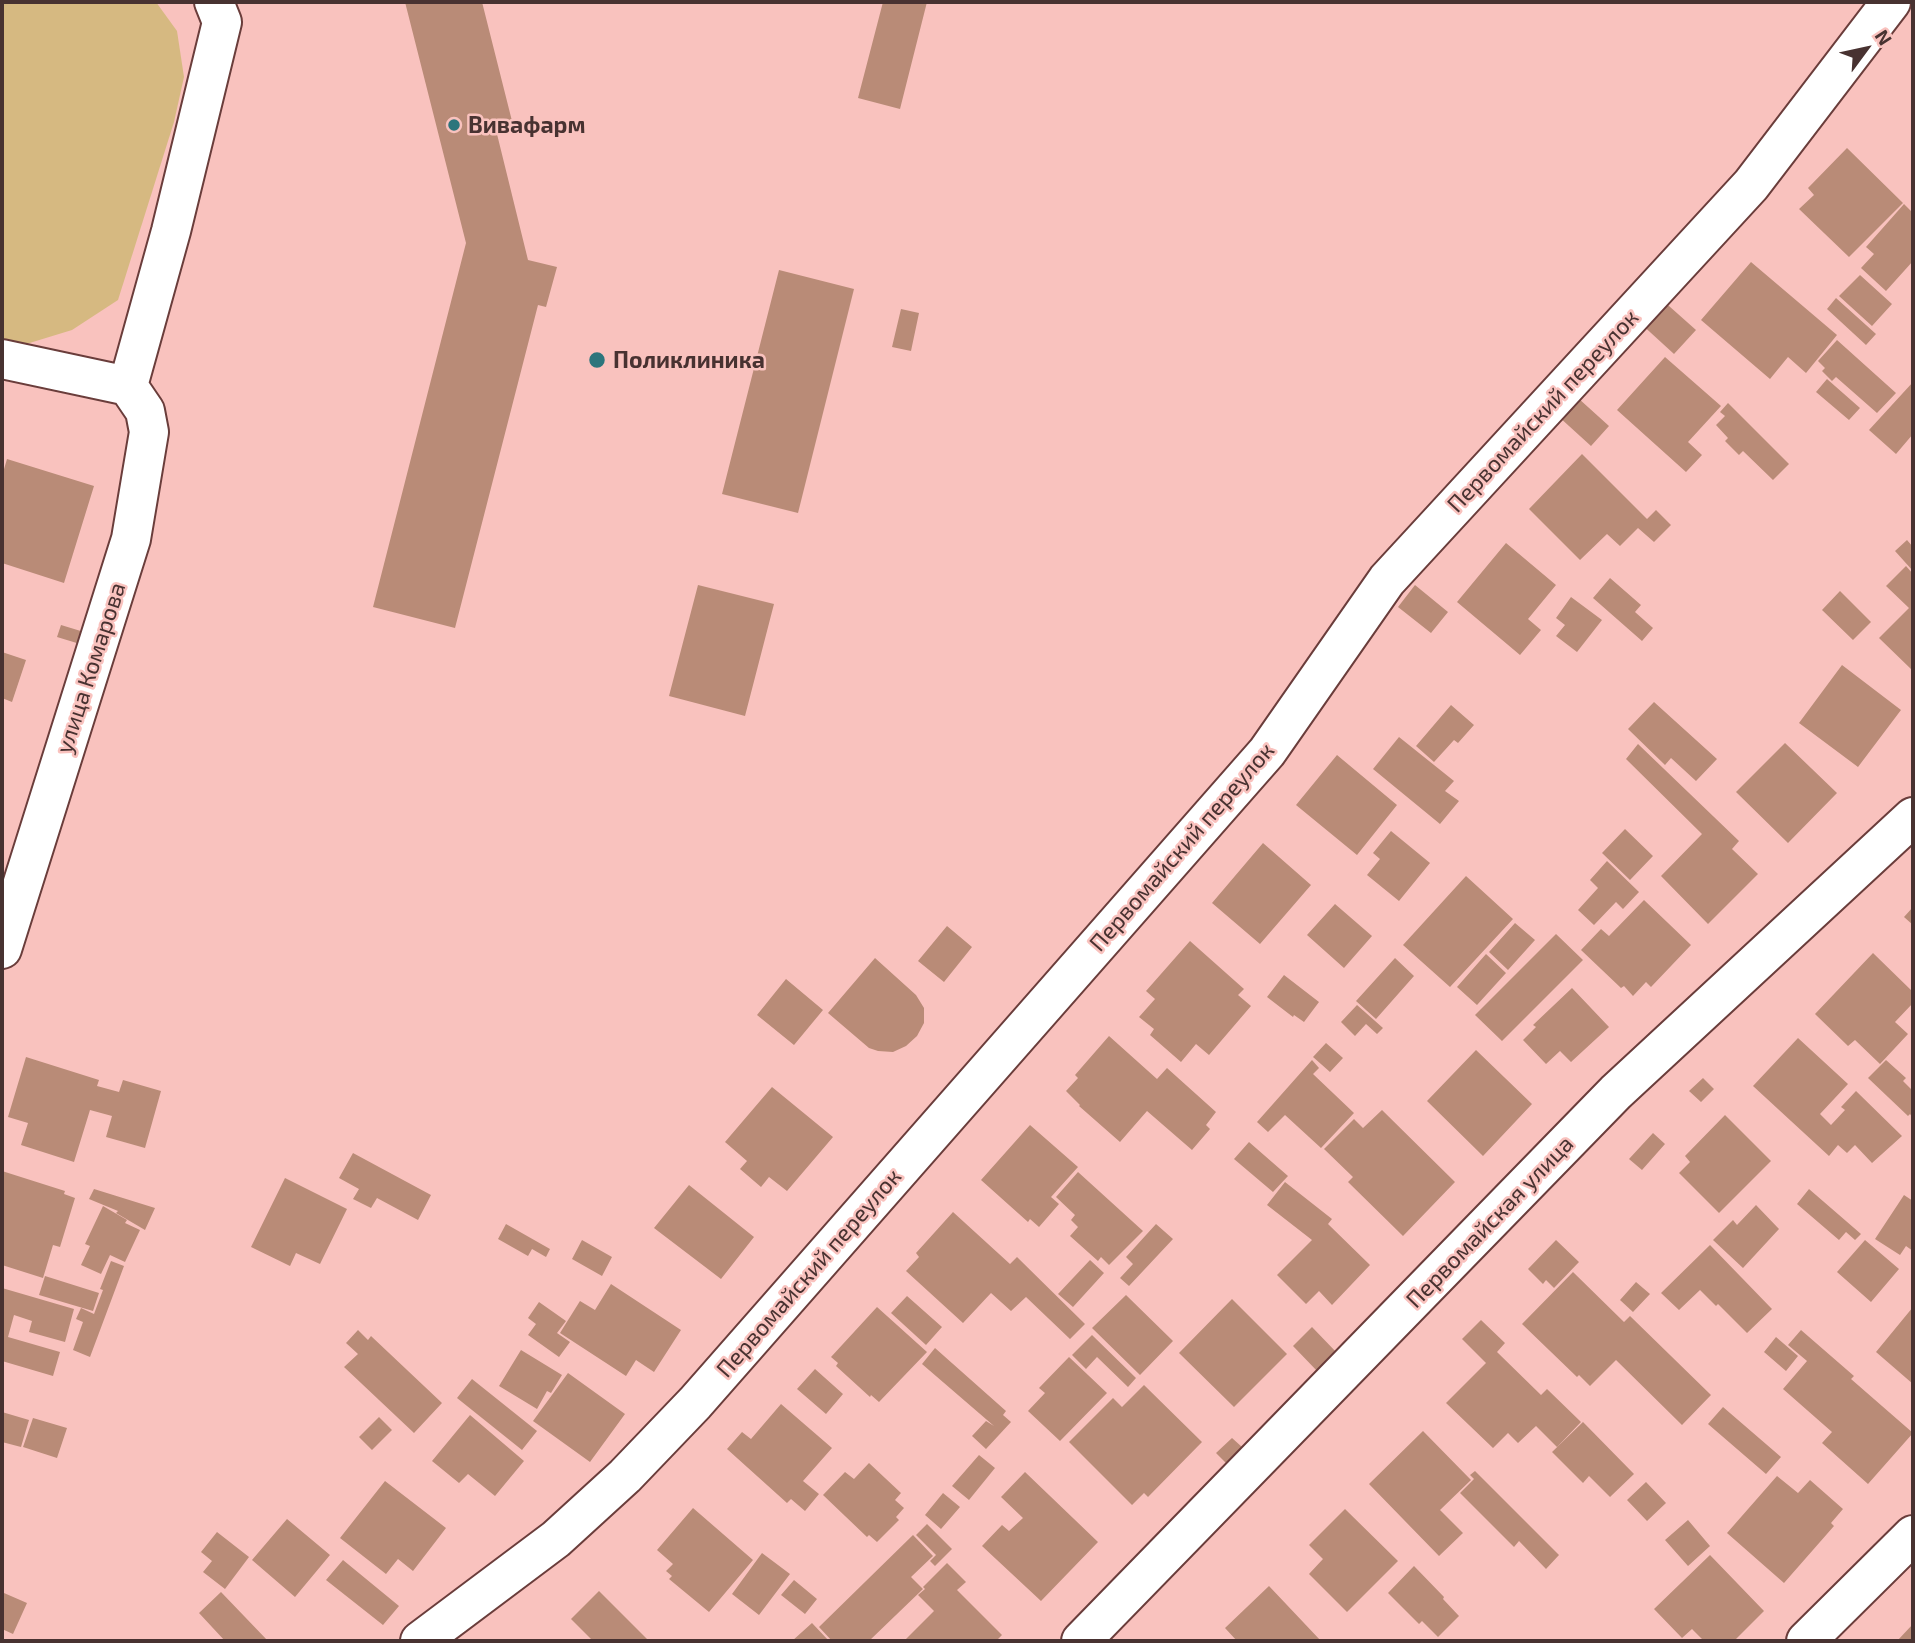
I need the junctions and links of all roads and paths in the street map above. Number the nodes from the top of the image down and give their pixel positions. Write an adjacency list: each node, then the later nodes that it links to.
1 (214, 2): 4 (street)
2 (1891, 2): 8 (street, Первомайский переулок)
3 (2, 359): 4 (street)
4 (128, 386): 6 (street, улица Комарова)
5 (1913, 817): 9 (street, Первомайская улица)
6 (2, 949)
7 (1913, 1535): 10 (street)
8 (420, 1641)
9 (1080, 1641)
10 (1806, 1641)

